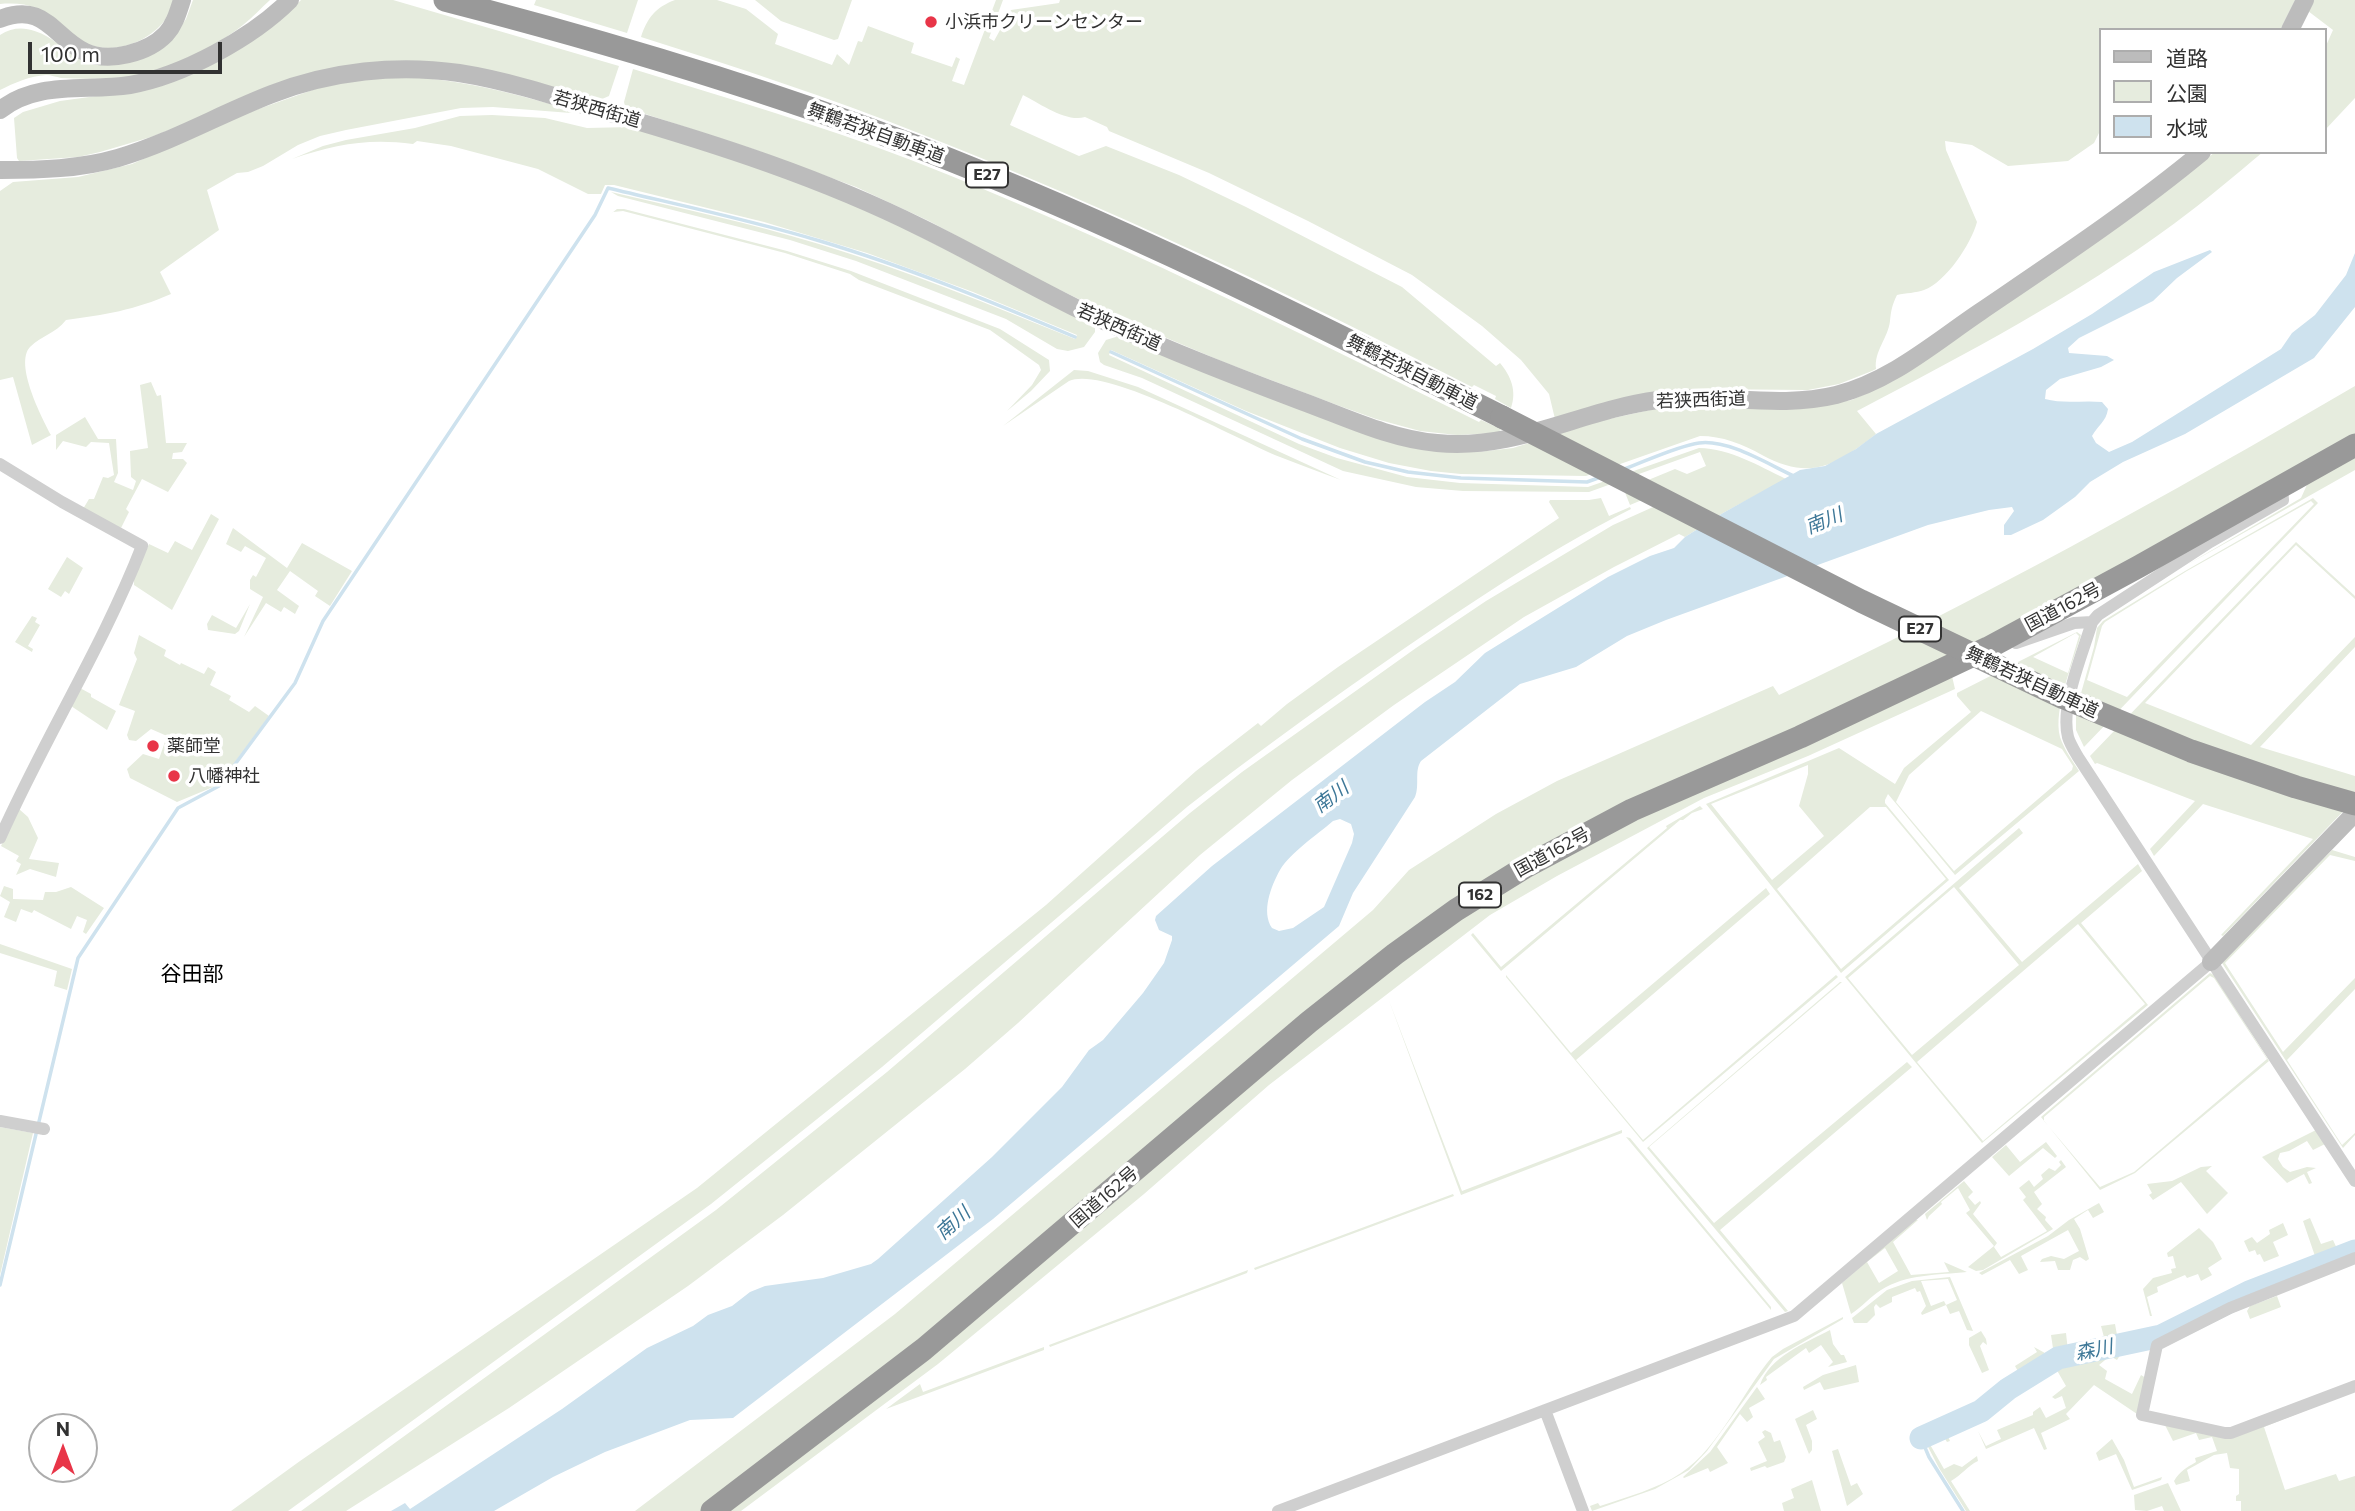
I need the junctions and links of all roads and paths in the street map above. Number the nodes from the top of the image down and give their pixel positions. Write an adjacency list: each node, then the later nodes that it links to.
1 (183, 0): 5 (street)
2 (290, 0): 7 (street)
3 (445, 0): 15 (highway, 舞鶴若狭自動車道 / E27, bridge)
4 (2305, 0): 6 (street)
5 (0, 19)
6 (2291, 28)
7 (0, 110)
8 (2200, 154): 9 (street, 若狭西街道)
9 (0, 170)
10 (2355, 445): 12 (highway, 国道162号 / 162)
11 (0, 464): 17 (street)
12 (2282, 486): 13 (street); 14 (highway, 国道162号 / 162)
13 (2092, 622): 14 (street); 18 (street)
14 (1988, 648): 25 (highway, 国道162号 / 162)
15 (2355, 804)
16 (2355, 813): 18 (street)
17 (0, 838)
18 (2211, 962): 21 (street); 24 (street)
19 (0, 1121): 20 (street)
20 (44, 1129)
21 (2355, 1181)
22 (2355, 1258): 23 (street)
23 (2355, 1386)
24 (1545, 1410): 26 (street); 27 (street)
25 (712, 1511)
26 (1278, 1511)
27 (1583, 1511)

